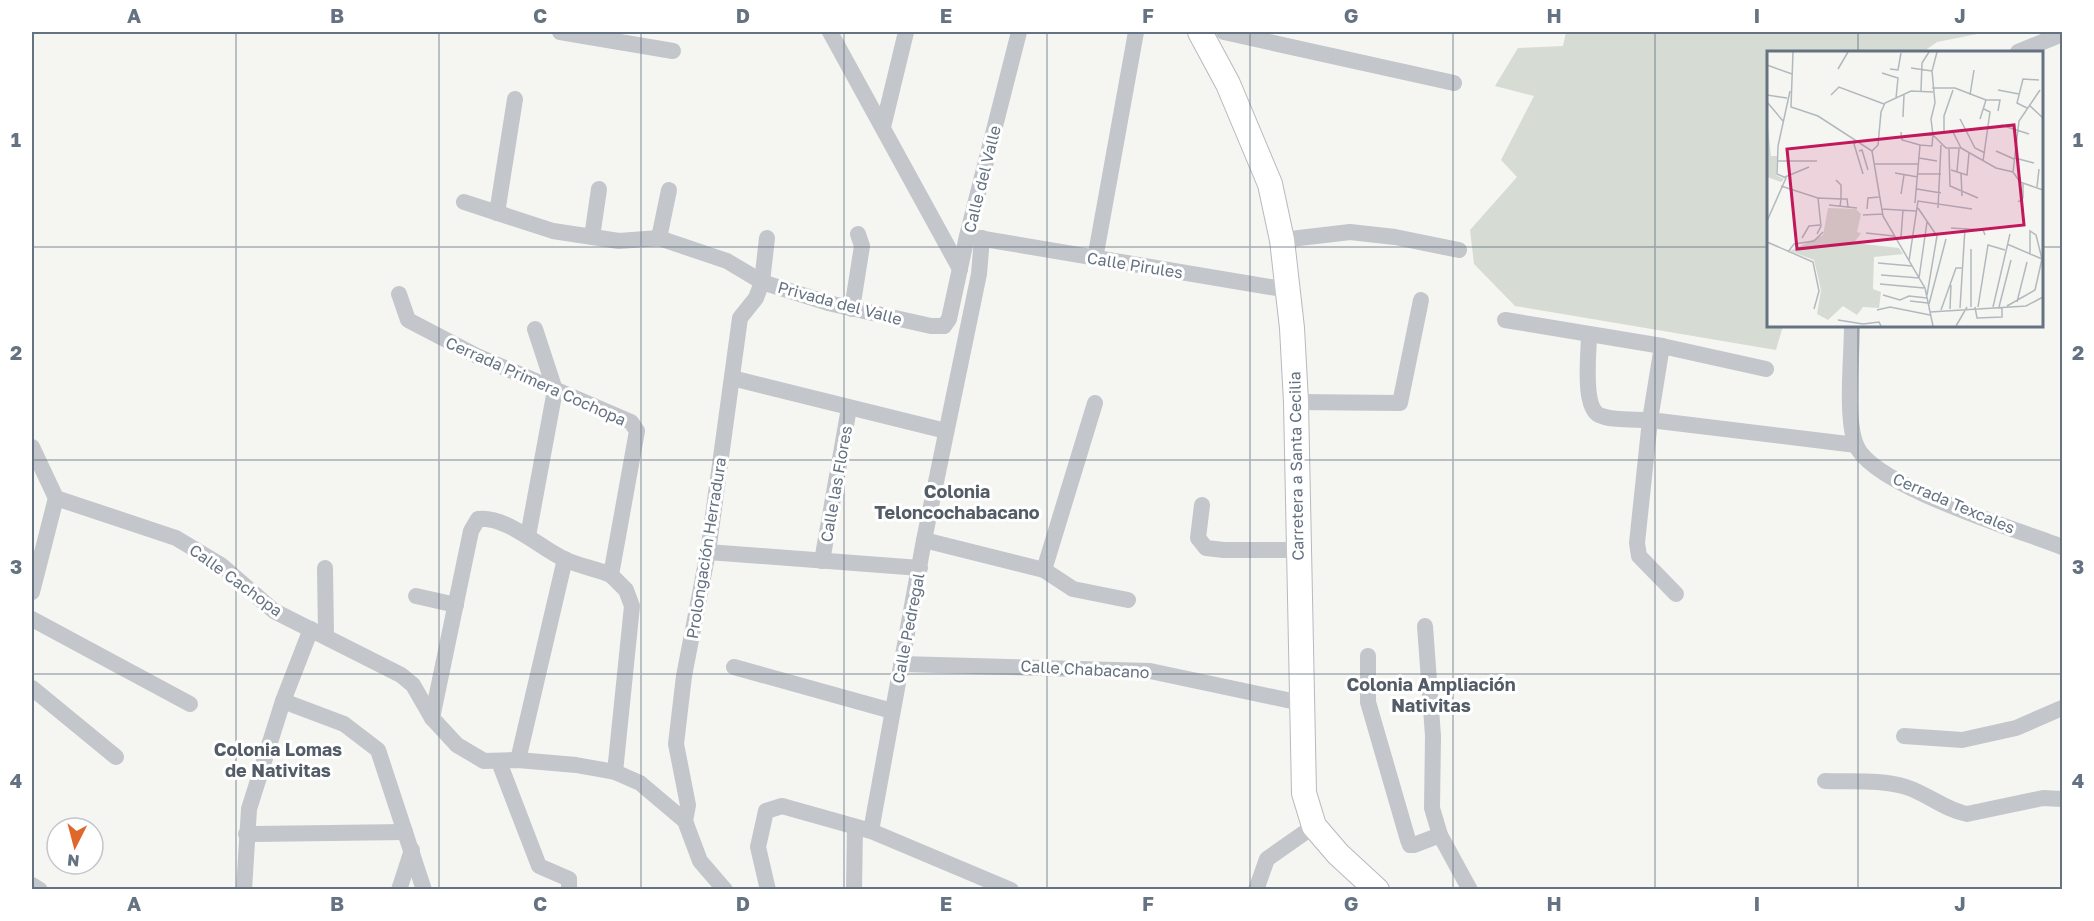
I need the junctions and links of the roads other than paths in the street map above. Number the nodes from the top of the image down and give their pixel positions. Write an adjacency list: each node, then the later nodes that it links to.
1 (560, 32): 9 (street)
2 (830, 32): 13 (street)
3 (906, 32): 13 (street)
4 (1019, 32): 20 (street, Calle del Valle)
5 (1136, 32): 25 (street)
6 (1200, 32): 23 (main road, Carretera a Santa Cecilia)
7 (1224, 32): 11 (street)
8 (2062, 34): 10 (street)
9 (673, 51)
10 (2020, 51)
11 (1454, 83)
12 (515, 99): 17 (street)
13 (883, 127): 26 (street)
14 (598, 189): 19 (street)
15 (669, 190): 21 (street)
16 (464, 202): 17 (street, Privada del Valle)
17 (497, 213): 19 (street, Privada del Valle)
18 (858, 234): 31 (street)
19 (592, 237): 21 (street, Privada del Valle)
20 (974, 237): 25 (street, Calle Pirules); 26 (street, Calle del Valle); 45 (street, Calle Pedregal)
21 (659, 238): 27 (street, Privada del Valle)
22 (767, 238): 27 (street)
23 (1282, 240): 24 (street); 28 (main road, Carretera a Santa Cecilia)
24 (1459, 250)
25 (1095, 259): 28 (street, Calle Pirules)
26 (960, 269): 33 (street, Calle del Valle)
27 (762, 282): 31 (street, Privada del Valle); 39 (street, Prolongación Herradura)
28 (1288, 290): 41 (main road, Carretera a Santa Cecilia)
29 (399, 294): 40 (street, Cerrada Primera Cochopa)
30 (1420, 300): 41 (street)
31 (852, 309): 33 (street, Privada del Valle)
32 (1505, 320): 36 (street)
33 (944, 326)
34 (1852, 327): 46 (street)
35 (535, 329): 40 (street)
36 (1589, 335): 37 (street); 44 (street)
37 (1662, 346): 38 (street); 44 (street)
38 (1766, 369)
39 (732, 378): 43 (street); 54 (street, Prolongación Herradura)
40 (555, 390): 50 (street); 60 (street, Cerrada Primera Cochopa)
41 (1296, 402): 53 (main road, Carretera a Santa Cecilia)
42 (1095, 403): 59 (street)
43 (849, 408): 45 (street); 56 (street, Calle las Flores)
44 (1650, 420): 46 (street); 62 (street)
45 (946, 430): 51 (street, Calle Pedregal)
46 (1856, 445): 52 (street, Cerrada Texcales)
47 (32, 447): 48 (street)
48 (56, 498): 61 (street); 68 (street, Calle Cachopa)
49 (1202, 505): 53 (street)
50 (528, 536): 55 (street); 65 (street)
51 (924, 540): 58 (street, Calle Pedregal); 59 (street)
52 (2062, 547)
53 (1298, 550): 74 (main road, Carretera a Santa Cecilia)
54 (708, 552): 56 (street); 86 (street, Prolongación Herradura)
55 (565, 559): 60 (street); 81 (street)
56 (822, 561): 58 (street)
57 (326, 568): 68 (street)
58 (920, 568): 70 (street, Calle Pedregal)
59 (1044, 570): 64 (street)
60 (611, 575): 83 (street)
61 (32, 592)
62 (1676, 594)
63 (416, 596): 65 (street)
64 (1128, 600)
65 (456, 605): 78 (street)
66 (32, 619): 75 (street)
67 (1425, 626): 91 (street)
68 (319, 632): 73 (street); 78 (street, Calle Cachopa)
69 (1368, 656): 91 (street)
70 (901, 664): 74 (street, Calle Chabacano); 77 (street, Calle Pedregal)
71 (734, 667): 77 (street)
72 (32, 688): 80 (street)
73 (283, 700): 89 (street); 90 (street)
74 (1301, 703): 87 (main road, Carretera a Santa Cecilia)
75 (190, 704)
76 (2062, 708): 79 (street)
77 (891, 711): 88 (street, Calle Pedregal)
78 (432, 718): 82 (street, Calle Cachopa)
79 (1904, 736)
80 (116, 757)
81 (518, 760): 82 (street); 83 (street)
82 (499, 762): 98 (street)
83 (615, 772): 86 (street)
84 (1825, 781): 85 (street)
85 (2062, 799)
86 (685, 820): 99 (street)
87 (1314, 826): 103 (street); 104 (main road, Carretera a Santa Cecilia)
88 (863, 830): 100 (street); 101 (street, Calle Pedregal); 102 (street)
89 (405, 832): 90 (street); 92 (street)
90 (246, 834): 95 (street)
91 (1440, 835): 105 (street)
92 (412, 850): 96 (street); 97 (street)
93 (32, 885): 94 (street)
94 (40, 890)
95 (244, 890)
96 (399, 890)
97 (424, 890)
98 (569, 890)
99 (725, 890)
100 (768, 890)
101 (854, 890)
102 (1011, 890)
103 (1256, 890)
104 (1377, 890)
105 (1470, 890)

